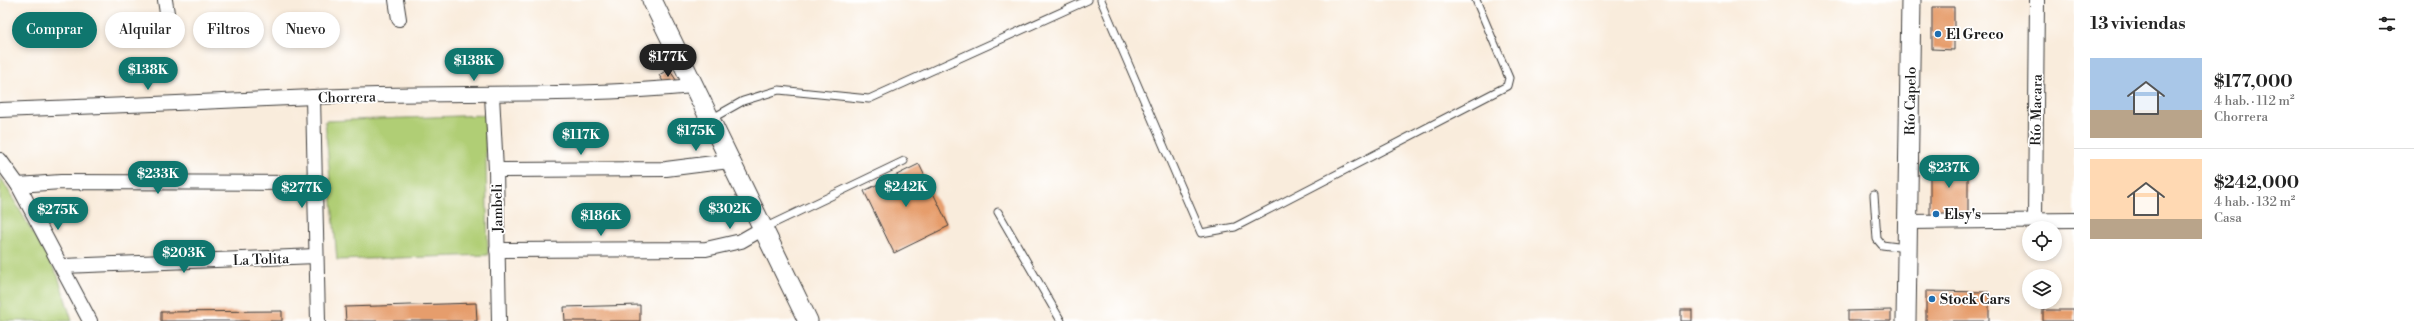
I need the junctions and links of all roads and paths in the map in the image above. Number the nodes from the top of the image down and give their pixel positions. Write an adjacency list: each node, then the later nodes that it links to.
1 (165, 0): 9 (street)
2 (396, 0): 10 (street)
3 (652, 0): 11 (main road)
4 (1088, 0): 15 (lane)
5 (1101, 0): 6 (lane)
6 (1476, 0)
7 (1911, 0): 26 (main road, Río Capelo)
8 (2037, 0): 24 (street, Río Macara)
9 (167, 12)
10 (399, 19)
11 (693, 86): 12 (street, Chorrera); 15 (main road)
12 (492, 95): 13 (street, Chorrera); 19 (street, Jambeli)
13 (313, 97): 14 (street, Chorrera); 20 (street)
14 (0, 110)
15 (710, 120): 17 (main road)
16 (0, 160): 21 (street)
17 (729, 161): 19 (street); 27 (main road)
18 (904, 161): 27 (lane)
19 (496, 170): 29 (street, Jambeli)
20 (314, 183): 21 (street); 30 (street)
21 (18, 185): 31 (street)
22 (1874, 195): 28 (lane)
23 (998, 212): 36 (lane)
24 (2035, 219): 25 (street); 26 (street)
25 (2074, 220)
26 (1909, 222): 28 (main road, Río Capelo)
27 (762, 230): 29 (street); 32 (main road)
28 (1908, 248): 37 (main road, Río Capelo)
29 (497, 250): 35 (street, Jambeli)
30 (316, 256): 31 (street, La Tolita); 34 (street)
31 (63, 266): 33 (street)
32 (809, 319)
33 (90, 321)
34 (318, 321)
35 (499, 321)
36 (1060, 321)
37 (1906, 321)

